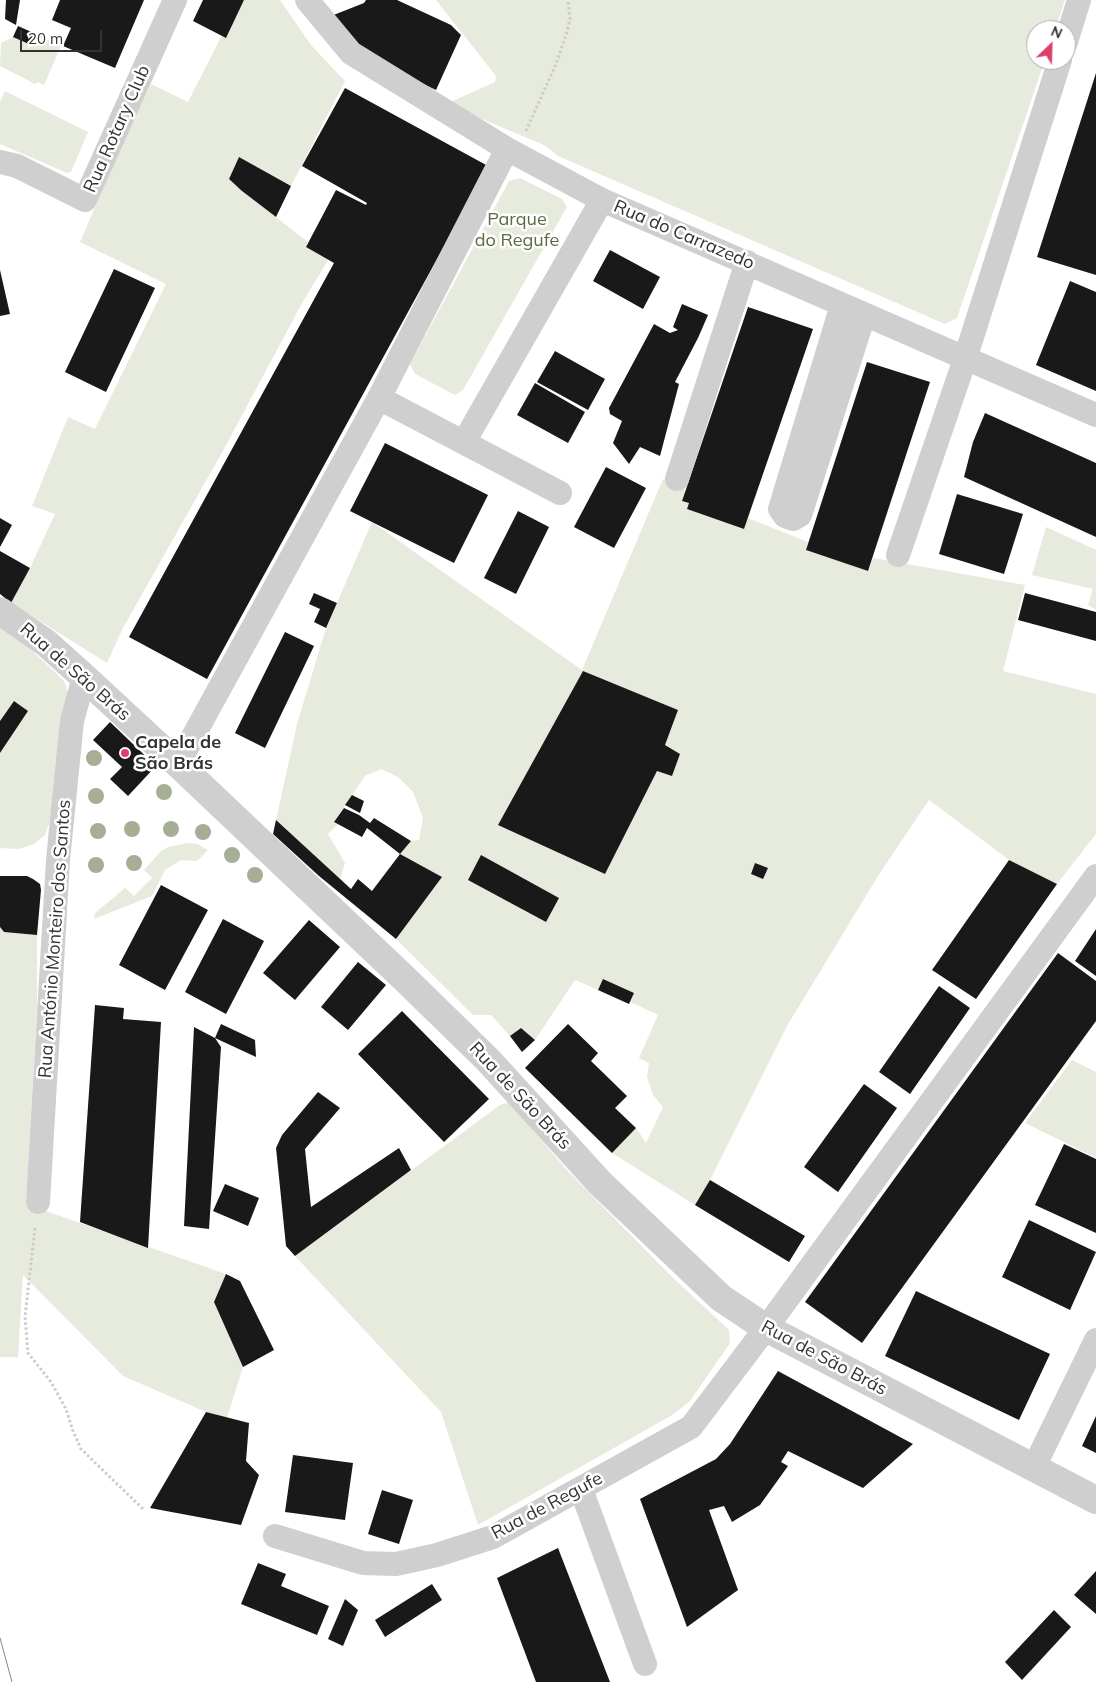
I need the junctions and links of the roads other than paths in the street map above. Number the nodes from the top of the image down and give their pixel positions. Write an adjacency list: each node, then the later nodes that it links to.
1 (174, 0): 7 (street, Rua Rotary Club)
2 (307, 0): 6 (street, Rua do Carrazedo)
3 (1079, 0): 4 (street)
4 (1073, 20)
5 (1057, 70): 12 (street)
6 (511, 152): 8 (street, Rua do Carrazedo); 13 (street)
7 (0, 162)
8 (602, 200): 9 (street, Rua do Carrazedo); 15 (street)
9 (747, 262): 10 (street, Rua do Carrazedo); 16 (street)
10 (842, 305): 11 (street, Rua do Carrazedo); 11 (street)
11 (864, 315): 12 (street, Rua do Carrazedo)
12 (965, 358): 14 (street, Rua do Carrazedo); 18 (street)
13 (379, 398): 15 (street); 21 (street)
14 (1096, 415)
15 (464, 442): 17 (street)
16 (677, 479)
17 (560, 493)
18 (898, 555)
19 (0, 611): 20 (street, Rua de São Brás)
20 (84, 677): 21 (street, Rua de São Brás); 23 (street, Rua António Monteiro dos Santos)
21 (178, 764): 24 (street, Rua de São Brás)
22 (1096, 876): 24 (street, Rua de Regufe)
23 (38, 1202)
24 (766, 1328): 26 (street, Rua de São Brás); 27 (street, Rua de Regufe)
25 (1096, 1340): 26 (street)
26 (1034, 1467): 28 (street, Rua de São Brás)
27 (581, 1489): 29 (street, Rua de Regufe); 30 (street)
28 (1096, 1500)
29 (275, 1536)
30 (645, 1664)

